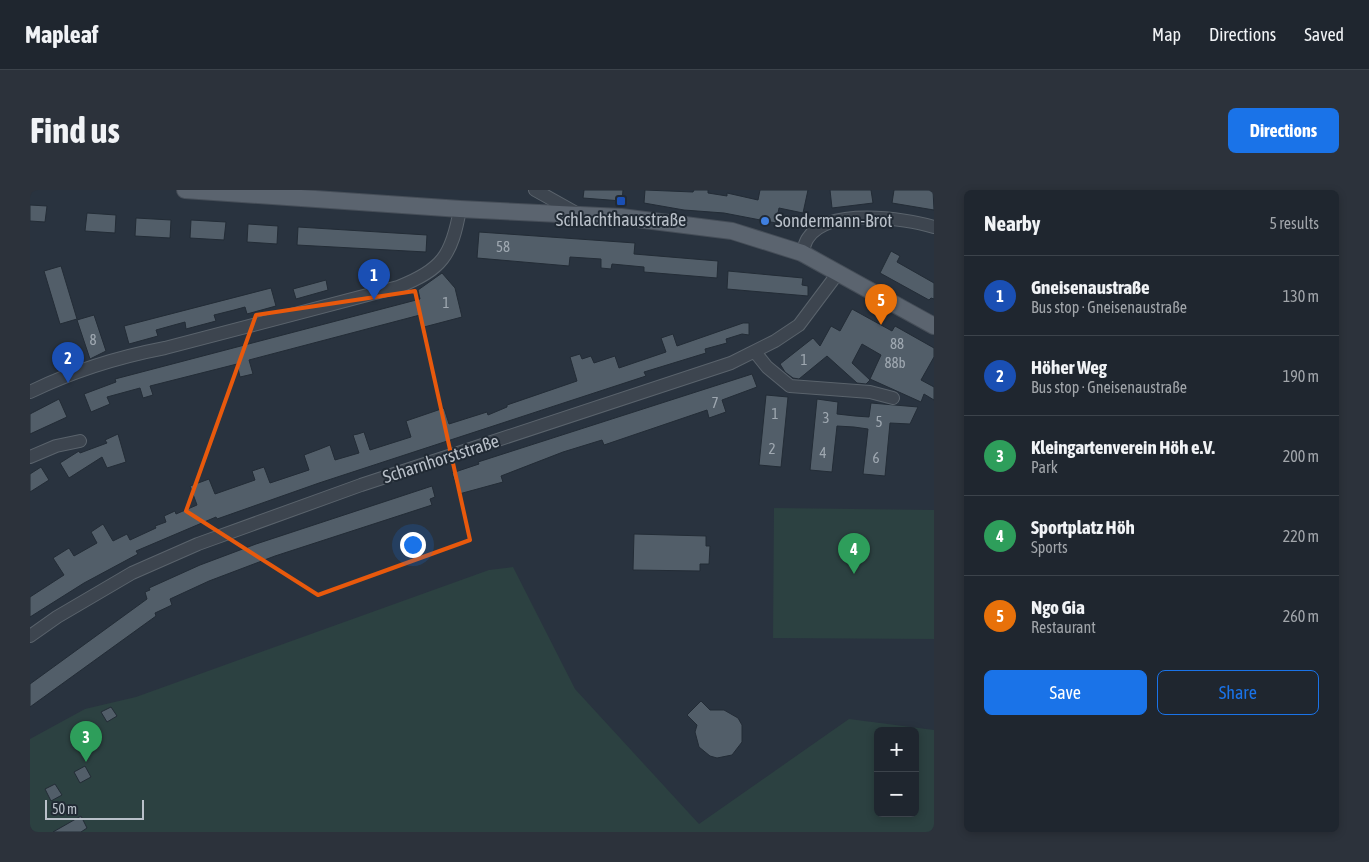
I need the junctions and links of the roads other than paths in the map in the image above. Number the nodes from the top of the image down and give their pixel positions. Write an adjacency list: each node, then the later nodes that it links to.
1 (185, 190): 4 (main road)
2 (535, 190): 3 (street)
3 (556, 195): 5 (street)
4 (460, 209): 5 (main road); 11 (street)
5 (579, 215): 7 (main road)
6 (934, 227): 7 (street)
7 (802, 253): 8 (main road)
8 (838, 273): 9 (main road); 10 (street, Scharnhorststraße)
9 (934, 326)
10 (755, 352): 12 (street); 15 (street, Scharnhorststraße)
11 (30, 392)
12 (893, 398)
13 (80, 441): 14 (street)
14 (30, 457)
15 (30, 636)

